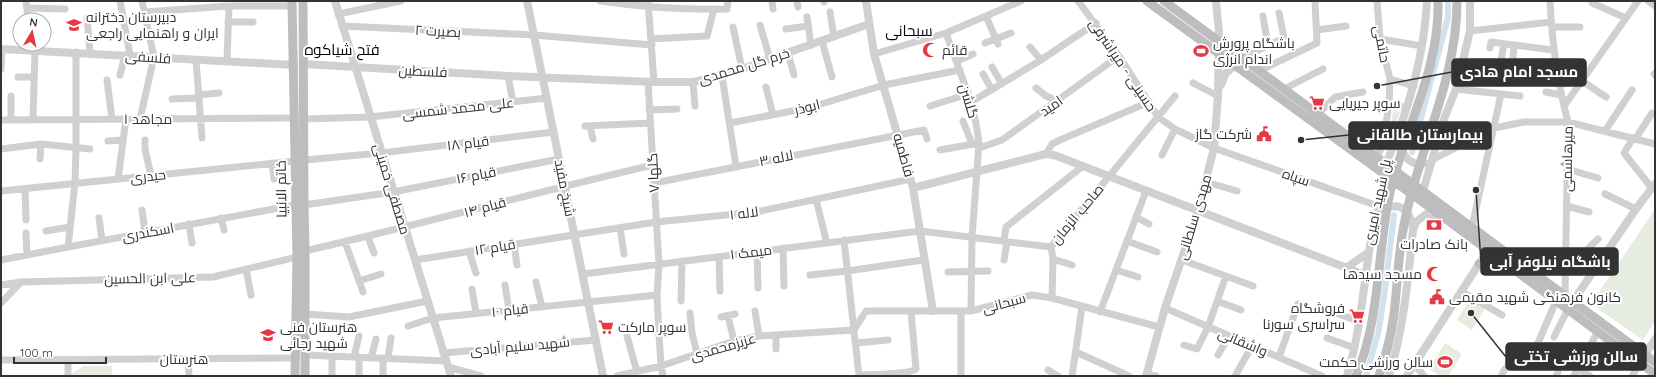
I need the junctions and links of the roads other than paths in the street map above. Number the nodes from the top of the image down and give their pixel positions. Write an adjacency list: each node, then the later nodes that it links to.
1 (120, 1): 85 (street)
2 (142, 1): 34 (street)
3 (303, 1): 96 (main road, خاتم الانبیا)
4 (335, 1): 37 (street, مصطفی خمینی)
5 (401, 1): 37 (street)
6 (528, 1): 59 (street, شیخ مفید)
7 (600, 1): 27 (street)
8 (728, 1): 33 (street)
9 (772, 1): 32 (street)
10 (866, 1): 45 (street, فاطمیه)
11 (1022, 1): 38 (street)
12 (1078, 1): 46 (street, حسینی - میراشرفی)
13 (1147, 1): 84 (main road)
14 (1164, 1): 64 (main road)
15 (1216, 1): 64 (street, مهدی سلطانی)
16 (1315, 1): 55 (street)
17 (1377, 1): 61 (street, حاتمی)
18 (1427, 1): 71 (street)
19 (1438, 1): 430 (main road, پل شهید امیری)
20 (1457, 1): 431 (main road)
21 (1470, 1): 56 (street)
22 (1550, 1): 47 (street, میرهاشمی)
23 (1592, 1): 42 (street)
24 (1638, 1): 42 (street)
25 (1648, 1): 30 (street)
26 (292, 3): 29 (street); 98 (main road, خاتم الانبیا)
27 (648, 4): 33 (street); 65 (street, گلها ۷)
28 (26, 5): 31 (street)
29 (229, 6): 34 (street); 43 (street)
30 (1655, 6)
31 (65, 9)
32 (773, 9)
33 (714, 10): 65 (street, بصیرت ۲)
34 (145, 12): 87 (street)
35 (830, 12): 60 (street)
36 (1279, 13): 70 (street)
37 (338, 14): 48 (street, مصطفی خمینی)
38 (986, 16): 57 (street); 63 (street)
39 (1263, 16): 70 (street)
40 (807, 17): 51 (street)
41 (87, 18): 80 (street)
42 (1626, 18): 119 (street)
43 (228, 22): 44 (street); 94 (street)
44 (253, 22)
45 (869, 24): 60 (street, خرم گل محمدی); 82 (street, فاطمیه)
46 (1096, 24): 86 (street, حسینی - میراشرفی); 92 (street)
47 (1551, 24): 53 (street); 56 (street); 77 (street, میرهاشمی)
48 (342, 26): 59 (street, بصیرت ۲); 102 (street, مصطفی خمینی)
49 (732, 26): 104 (street)
50 (760, 26): 90 (street)
51 (808, 26): 54 (street); 68 (street)
52 (1346, 26): 55 (street)
53 (1580, 27)
54 (786, 29)
55 (1317, 30): 107 (street)
56 (1470, 30): 129 (street)
57 (946, 33): 82 (street); 95 (street, گلشن)
58 (1011, 33): 63 (street)
59 (534, 35): 65 (street, بصیرت ۲); 114 (street, شیخ مفید)
60 (834, 37): 62 (street, خرم گل محمدی)
61 (1380, 39): 71 (street); 117 (street, حاتمی)
62 (822, 41): 68 (street, خرم گل محمدی); 115 (street)
63 (997, 41): 66 (street)
64 (1219, 41): 84 (street, مهدی سلطانی); 88 (main road)
65 (651, 42): 120 (street, گلها ۷)
66 (985, 43)
67 (1504, 44): 69 (street); 73 (street); 93 (street)
68 (811, 45): 81 (street, خرم گل محمدی)
69 (1514, 45): 77 (street); 89 (street)
70 (1268, 46): 88 (street)
71 (1422, 46): 125 (street)
72 (1030, 47): 92 (street)
73 (1490, 48)
74 (1, 49): 75 (street, فلسفی); 103 (street)
75 (12, 49)
76 (52, 50): 79 (street, فلسفی)
77 (1553, 50): 101 (street, میرهاشمی)
78 (32, 52): 113 (street)
79 (76, 52): 80 (street, فلسفی); 170 (street)
80 (90, 53): 85 (street, فلسفی)
81 (788, 53): 90 (street, خرم گل محمدی); 110 (street)
82 (874, 54): 124 (street, فاطمیه)
83 (973, 54): 95 (street)
84 (1219, 54): 99 (main road); 141 (street, مهدی سلطانی)
85 (128, 55): 87 (street, فلسفی); 109 (street)
86 (1119, 56): 146 (street, امید); 149 (street, حسینی - میراشرفی)
87 (154, 57): 91 (street, فلسفی); 164 (street)
88 (1242, 58): 107 (main road)
89 (1512, 58)
90 (770, 59): 104 (street, خرم گل محمدی)
91 (196, 60): 94 (street, فلسفی); 139 (street)
92 (1040, 60): 123 (street)
93 (1501, 60)
94 (226, 61): 98 (street, فلسفی)
95 (957, 61): 106 (street, گلشن)
96 (304, 64): 102 (street, فلسطین); 166 (main road, خاتم الانبیا)
97 (1541, 64): 101 (street)
98 (294, 65): 162 (main road, خاتم الانبیا)
99 (1235, 65): 141 (street); 213 (main road)
100 (992, 67): 123 (street)
101 (1556, 67): 137 (street, میرهاشمی)
102 (355, 68): 111 (street, فلسطین); 160 (street, مصطفی خمینی)
103 (1, 69)
104 (742, 69): 112 (street, خرم گل محمدی)
105 (1322, 69): 128 (street)
106 (960, 70): 124 (street, ابوذر); 135 (street, گلشن)
107 (1259, 71): 128 (main road)
108 (983, 74): 130 (street)
109 (120, 75)
110 (794, 75)
111 (508, 76): 114 (street, فلسطین); 147 (street)
112 (722, 76): 121 (street, خرم گل محمدی); 175 (street)
113 (34, 77): 116 (street); 169 (street)
114 (543, 77): 120 (street, خرم گل محمدی); 144 (street, شیخ مفید)
115 (832, 77)
116 (18, 78)
117 (1390, 79): 125 (street); 150 (street, حاتمی)
118 (107, 80): 171 (street)
119 (1582, 81): 143 (street); 153 (street)
120 (651, 82): 121 (street, خرم گل محمدی); 156 (street, گلها ۷)
121 (693, 82): 151 (street)
122 (1193, 83): 141 (street)
123 (1002, 84): 130 (street)
124 (884, 85): 159 (street, ابوذر); 181 (street, فاطمیه)
125 (1414, 86): 154 (street)
126 (766, 87): 159 (street)
127 (1036, 88): 146 (street)
128 (1284, 89): 158 (main road)
129 (1456, 89): 136 (street); 204 (street)
130 (992, 90): 148 (street)
131 (1632, 90): 178 (street)
132 (1363, 92): 158 (street)
133 (1546, 92): 137 (street)
134 (219, 93): 139 (street)
135 (968, 94): 148 (street, گلشن); 152 (street)
136 (1501, 94): 142 (street); 176 (street)
137 (1561, 95): 153 (street, میرهاشمی)
138 (10, 96): 168 (street)
139 (198, 96): 145 (street); 165 (street)
140 (1175, 96): 161 (street, صاحب الزمان)
141 (1218, 96): 192 (street, مهدی سلطانی)
142 (1520, 96)
143 (1606, 97)
144 (547, 98): 147 (street, علی محمد شمسی); 179 (street, شیخ مفید)
145 (172, 99)
146 (1058, 100): 191 (street, امید)
147 (512, 102): 160 (street, علی محمد شمسی)
148 (971, 102): 191 (street, گلشن)
149 (1149, 102): 161 (street, حسینی - میراشرفی); 198 (street)
150 (1389, 104): 154 (street); 200 (street, حاتمی)
151 (696, 106)
152 (930, 106)
153 (1564, 106): 173 (street, میرهاشمی)
154 (1407, 108): 180 (street)
155 (677, 109): 156 (street)
156 (649, 110): 174 (street, گلها ۷)
157 (1652, 113): 184 (street)
158 (1318, 114): 200 (main road)
159 (774, 115): 175 (street, ابوذر)
160 (370, 116): 166 (street, علی محمد شمسی); 197 (street, مصطفی خمینی)
161 (1158, 117): 177 (street, حسینی - میراشرفی); 215 (street, صاحب الزمان)
162 (295, 118): 165 (street, مجاهد ۱); 205 (main road, خاتم الانبیا)
163 (126, 119): 164 (street, مجاهد ۱); 171 (street, مجاهد ۱); 186 (street)
164 (140, 119): 165 (street, مجاهد ۱)
165 (200, 119): 182 (street)
166 (304, 119): 203 (main road, خاتم الانبیا)
167 (1, 120): 168 (street, مجاهد ۱)
168 (11, 120): 169 (street, مجاهد ۱)
169 (33, 120): 170 (street, مجاهد ۱)
170 (77, 120): 171 (street, مجاهد ۱); 194 (street)
171 (112, 120)
172 (963, 121): 191 (street)
173 (1568, 122): 176 (street); 178 (street); 211 (street, میرهاشمی)
174 (650, 123): 183 (street); 208 (street, گلها ۷)
175 (730, 123): 209 (street)
176 (1494, 128): 204 (street); 253 (street)
177 (1174, 129): 192 (street, حسینی - میراشرفی); 199 (street)
178 (1604, 131): 184 (street)
179 (554, 132): 197 (street, قیام ۱۸); 202 (street, شیخ مفید)
180 (1399, 133): 204 (street); 207 (street)
181 (898, 135): 185 (street, لاله ۳); 209 (street, لاله ۳); 223 (street, فاطمیه)
182 (202, 138)
183 (593, 138)
184 (1634, 138): 190 (street); 226 (street)
185 (927, 139)
186 (123, 140): 188 (street); 217 (street)
187 (145, 140): 214 (street)
188 (108, 141)
189 (41, 144): 193 (street); 194 (street); 201 (street)
190 (1655, 144)
191 (976, 145): 196 (street, امید); 212 (street, گلشن)
192 (1214, 148): 219 (street, مهدی سلطانی); 237 (street, سپاه)
193 (1, 149)
194 (76, 149): 195 (street); 221 (street)
195 (90, 150)
196 (940, 150)
197 (381, 153): 203 (street, قیام ۱۸); 232 (street, مصطفی خمینی)
198 (1046, 154): 210 (street); 212 (street)
199 (1162, 155)
200 (1377, 157): 207 (main road)
201 (40, 159)
202 (559, 159): 225 (street, شیخ مفید); 232 (street, قیام ۱۶)
203 (304, 160): 236 (main road, خاتم الانبیا)
204 (1432, 160): 231 (street)
205 (295, 161): 206 (street, حیدری); 236 (main road, خاتم الانبیا)
206 (272, 164): 214 (street, حیدری); 218 (street)
207 (1386, 164): 220 (main road)
208 (653, 165): 222 (street, گلها ۷); 225 (street, قیام ۱۴)
209 (736, 166): 222 (street, لاله ۳)
210 (1083, 166): 215 (street); 271 (street)
211 (1567, 169): 216 (street); 238 (street, میرهاشمی)
212 (977, 171): 223 (street); 264 (street, گلشن)
213 (1383, 174): 224 (main road); 233 (street)
214 (151, 176): 217 (street, حیدری)
215 (1109, 176): 229 (street); 275 (street, صاحب الزمان)
216 (1598, 178)
217 (118, 179): 221 (street, حیدری)
218 (274, 179)
219 (1206, 182): 230 (street); 241 (street, مهدی سلطانی)
220 (1411, 182): 224 (main road); 231 (main road)
221 (75, 183): 227 (street, حیدری); 252 (street)
222 (654, 183): 249 (street, گلها ۷)
223 (912, 183): 235 (street, لاله ۱); 259 (street, فاطمیه)
224 (1397, 184): 233 (main road); 243 (main road)
225 (565, 186): 254 (street, قیام ۱۴); 262 (street, شیخ مفید)
226 (1653, 186): 239 (street)
227 (25, 188): 228 (street, حیدری); 248 (street)
228 (1, 191)
229 (1146, 191): 241 (street); 244 (street)
230 (1237, 191)
231 (1424, 191): 253 (main road)
232 (393, 192): 236 (street, قیام ۱۶); 254 (street, مصطفی خمینی)
233 (1380, 194): 237 (street)
234 (1604, 194): 239 (street)
235 (816, 200): 249 (street, لاله ۱); 267 (street)
236 (299, 205): 246 (street, اسکندری); 278 (main road, خاتم الانبیا); 287 (main road, خاتم الانبیا)
237 (1378, 206): 247 (street)
238 (1567, 206): 242 (street); 305 (street, میرهاشمی)
239 (1636, 209): 338 (street)
240 (142, 210): 260 (street)
241 (1198, 211): 293 (street, مهدی سلطانی); 300 (street)
242 (1589, 212)
243 (1442, 216): 257 (street); 277 (main road)
244 (1136, 217): 251 (street); 269 (street)
245 (99, 218): 266 (street)
246 (221, 218): 250 (street, اسکندری); 256 (street)
247 (1375, 218): 257 (street); 282 (street)
248 (26, 220)
249 (656, 222): 255 (street, لاله ۱); 296 (street, گلها ۷)
250 (189, 224): 260 (street, اسکندری); 272 (street)
251 (1149, 224)
252 (70, 227): 258 (street); 274 (street)
253 (1472, 227): 329 (main road)
254 (405, 228): 263 (street, قیام ۱۴); 290 (street, مصطفی خمینی)
255 (620, 228): 262 (street, لاله ۱); 284 (street)
256 (224, 230)
257 (1413, 230): 432 (street)
258 (46, 231)
259 (920, 231): 264 (street, صاحب الزمان); 268 (street, میمک ۱); 291 (street, فاطمیه)
260 (145, 232): 266 (street, اسکندری)
261 (26, 233): 285 (street)
262 (575, 235): 273 (street, قیام ۱۲); 310 (street, شیخ مفید)
263 (368, 237): 270 (street, قیام ۱۴); 283 (street)
264 (972, 237): 271 (street, صاحب الزمان); 307 (street, گلشن)
265 (1598, 239): 305 (street)
266 (102, 240): 274 (street, اسکندری)
267 (826, 240)
268 (844, 240): 276 (street, میمک ۱); 303 (street)
269 (1127, 241): 281 (street); 302 (street)
270 (345, 242): 278 (street, قیام ۱۴); 315 (street)
271 (1005, 242): 275 (street, صاحب الزمان); 292 (street)
272 (192, 243)
273 (514, 244): 279 (street, قیام ۱۲); 298 (street)
274 (68, 247): 285 (street, اسکندری)
275 (1051, 247): 288 (street)
276 (783, 248): 280 (street, میمک ۱); 320 (street)
277 (1488, 250): 295 (main road); 297 (street)
278 (305, 251): 353 (main road, خاتم الانبیا)
279 (469, 252): 290 (street, قیام ۱۲); 308 (street)
280 (757, 252): 286 (street, میمک ۱); 322 (street)
281 (1157, 252)
282 (1369, 252): 300 (street); 312 (street)
283 (374, 253)
284 (624, 254)
285 (27, 255): 289 (street, اسکندری)
286 (719, 256): 294 (street, میمک ۱); 324 (street)
287 (297, 257): 301 (street, علی ابن الحسین); 391 (main road, خاتم الانبیا)
288 (1053, 259): 299 (street); 330 (street)
289 (1, 260)
290 (414, 260): 331 (street, مصطفی خمینی)
291 (923, 260): 303 (street); 346 (street, فاطمیه)
292 (1004, 260)
293 (1182, 260): 313 (street); 341 (street, مهدی سلطانی)
294 (682, 261): 296 (street, میمک ۱); 332 (street)
295 (1503, 261): 297 (main road); 334 (main road)
296 (659, 264): 310 (street, میمک ۱); 328 (street, گلها ۷)
297 (1479, 264): 325 (street)
298 (517, 265)
299 (1072, 265)
300 (1346, 268): 312 (street)
301 (246, 269): 316 (street, علی ابن الحسین); 327 (street)
302 (1116, 270): 314 (street); 350 (street)
303 (847, 271): 311 (street); 362 (street)
304 (988, 271): 307 (street)
305 (1565, 271): 329 (street, میرهاشمی)
306 (948, 272): 307 (street)
307 (972, 272): 347 (street, گلشن)
308 (476, 273)
309 (381, 274): 315 (street)
310 (583, 274): 335 (street, شیخ مفید)
311 (810, 275)
312 (1365, 275): 357 (street)
313 (1226, 276): 321 (street); 333 (street)
314 (1138, 277)
315 (359, 281): 326 (street)
316 (21, 282): 318 (street, علی ابن الحسین); 336 (street)
317 (536, 282): 340 (street)
318 (1, 285)
319 (505, 285): 342 (street)
320 (784, 286)
321 (1253, 286)
322 (758, 288)
323 (472, 289): 351 (street)
324 (720, 291)
325 (1461, 291): 354 (street); 400 (street)
326 (363, 292)
327 (251, 295)
328 (657, 295): 335 (street, قیام ۱۰); 364 (street, گلها ۷)
329 (1565, 295): 338 (main road)
330 (1052, 298): 339 (street, سبحانی); 347 (street, سبحانی)
331 (427, 301): 353 (street); 356 (street, مصطفی خمینی)
332 (681, 301)
333 (1217, 301): 343 (street); 359 (street)
334 (1556, 301): 338 (main road); 390 (street)
335 (588, 302): 340 (street, قیام ۱۰); 375 (street, شیخ مفید)
336 (1, 303)
337 (1298, 304): 389 (street)
338 (1570, 305): 363 (main road); 370 (street); 395 (main road)
339 (1082, 306): 350 (street, سبحانی); 383 (street)
340 (542, 307): 342 (street, قیام ۱۰)
341 (1165, 308): 359 (street, واشقانی); 360 (street, مهدی سلطانی)
342 (509, 310): 351 (street, قیام ۱۰)
343 (1241, 310)
344 (755, 311): 368 (street)
345 (911, 311): 346 (street, سبحانی); 362 (street, سبحانی); 406 (street)
346 (933, 311): 349 (street, سبحانی)
347 (971, 311): 349 (street, سبحانی)
348 (1331, 311): 357 (street)
349 (961, 312): 422 (street)
350 (1100, 312): 360 (street, سبحانی)
351 (476, 313): 356 (street, قیام ۱۰)
352 (690, 313): 384 (street)
353 (305, 314): 385 (main road, خاتم الانبیا)
354 (1502, 314)
355 (728, 316): 376 (street)
356 (433, 318): 358 (street, قیام ۱۰); 398 (street, مصطفی خمینی)
357 (1360, 322): 381 (street)
358 (408, 326)
359 (1208, 326): 369 (street, واشقانی); 379 (street)
360 (1159, 327): 409 (street, مهدی سلطانی)
361 (674, 328): 364 (street)
362 (854, 330): 365 (street, عزیزمحمدی); 378 (street)
363 (1598, 331): 395 (main road); 402 (street)
364 (659, 334): 401 (street, گلها ۷)
365 (776, 335): 368 (street, عزیزمحمدی); 382 (street)
366 (359, 336): 388 (street)
367 (627, 336): 405 (street)
368 (759, 336): 376 (street, عزیزمحمدی)
369 (1229, 336): 380 (street, واشقانی); 386 (street)
370 (1554, 337)
371 (391, 338): 393 (street)
372 (1327, 338): 381 (street)
373 (376, 339): 392 (street)
374 (1655, 339): 395 (street)
375 (596, 340): 398 (street, شهید سلیم آبادی); 419 (street, شیخ مفید)
376 (734, 340): 384 (street, عزیزمحمدی)
377 (888, 340): 378 (street)
378 (856, 343): 408 (street)
379 (1184, 345)
380 (1252, 346): 389 (street, واشقانی); 427 (street)
381 (1355, 348): 429 (street)
382 (776, 349)
383 (1076, 352): 424 (street); 425 (street)
384 (697, 353): 401 (street, عزیزمحمدی)
385 (305, 355): 387 (street); 413 (main road, خاتم الانبیا)
386 (1218, 355)
387 (332, 356): 388 (street); 414 (street)
388 (357, 357): 392 (street); 415 (street)
389 (1278, 357): 428 (street, واشقانی)
390 (1532, 357)
391 (296, 358): 394 (street, هنرستان); 412 (main road, خاتم الانبیا)
392 (371, 358): 393 (street)
393 (386, 358): 398 (street); 416 (street)
394 (188, 359): 397 (street, هنرستان); 411 (street)
395 (1643, 359): 399 (main road); 407 (main road); 438 (street)
396 (1, 360): 397 (street, هنرستان)
397 (68, 360): 410 (street)
398 (446, 360): 417 (street, مصطفی خمینی); 418 (street)
399 (1655, 362)
400 (1414, 365): 433 (street); 434 (street)
401 (661, 366): 405 (street, عزیزمحمدی); 421 (street, گلها ۷)
402 (1578, 368): 436 (street); 437 (street)
403 (1505, 369): 435 (street)
404 (1048, 370): 423 (street)
405 (637, 372): 420 (street, عزیزمحمدی)
406 (901, 374): 408 (street)
407 (1655, 374)
408 (859, 375)
409 (1146, 375): 426 (street)
410 (68, 376)
411 (189, 376)
412 (295, 376)
413 (305, 376)
414 (332, 376)
415 (359, 376)
416 (383, 376)
417 (450, 376)
418 (481, 376)
419 (603, 376)
420 (617, 376)
421 (663, 376)
422 (961, 376)
423 (1058, 376)
424 (1072, 376)
425 (1129, 376)
426 (1156, 376)
427 (1235, 376)
428 (1322, 376)
429 (1347, 376)
430 (1356, 376)
431 (1380, 376)
432 (1389, 376)
433 (1408, 376)
434 (1424, 376)
435 (1501, 376)
436 (1574, 376)
437 (1590, 376)
438 (1632, 376)

